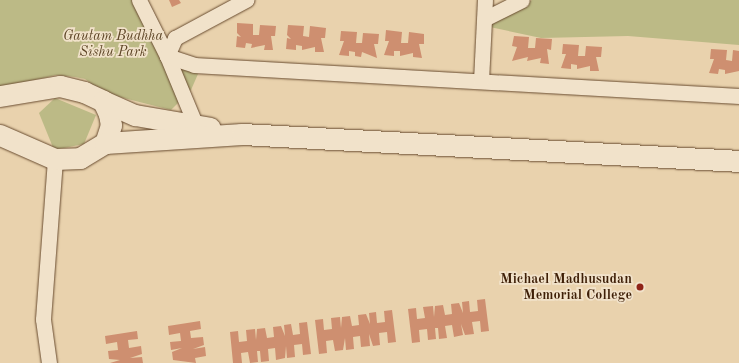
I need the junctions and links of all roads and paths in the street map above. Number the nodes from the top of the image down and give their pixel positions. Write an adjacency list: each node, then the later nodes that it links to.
1 (139, 0): 6 (street)
2 (246, 0): 6 (street)
3 (485, 0): 5 (street)
4 (522, 0): 5 (street)
5 (486, 18): 7 (street)
6 (167, 56): 7 (street); 11 (street)
7 (481, 81): 9 (street)
8 (0, 96): 10 (street)
9 (739, 96)
10 (103, 101): 11 (street); 14 (street)
11 (196, 126): 12 (street)
12 (242, 134): 14 (street); 16 (street)
13 (0, 135): 15 (street)
14 (105, 143): 15 (street)
15 (55, 159): 17 (street)
16 (739, 161)
17 (49, 363)

